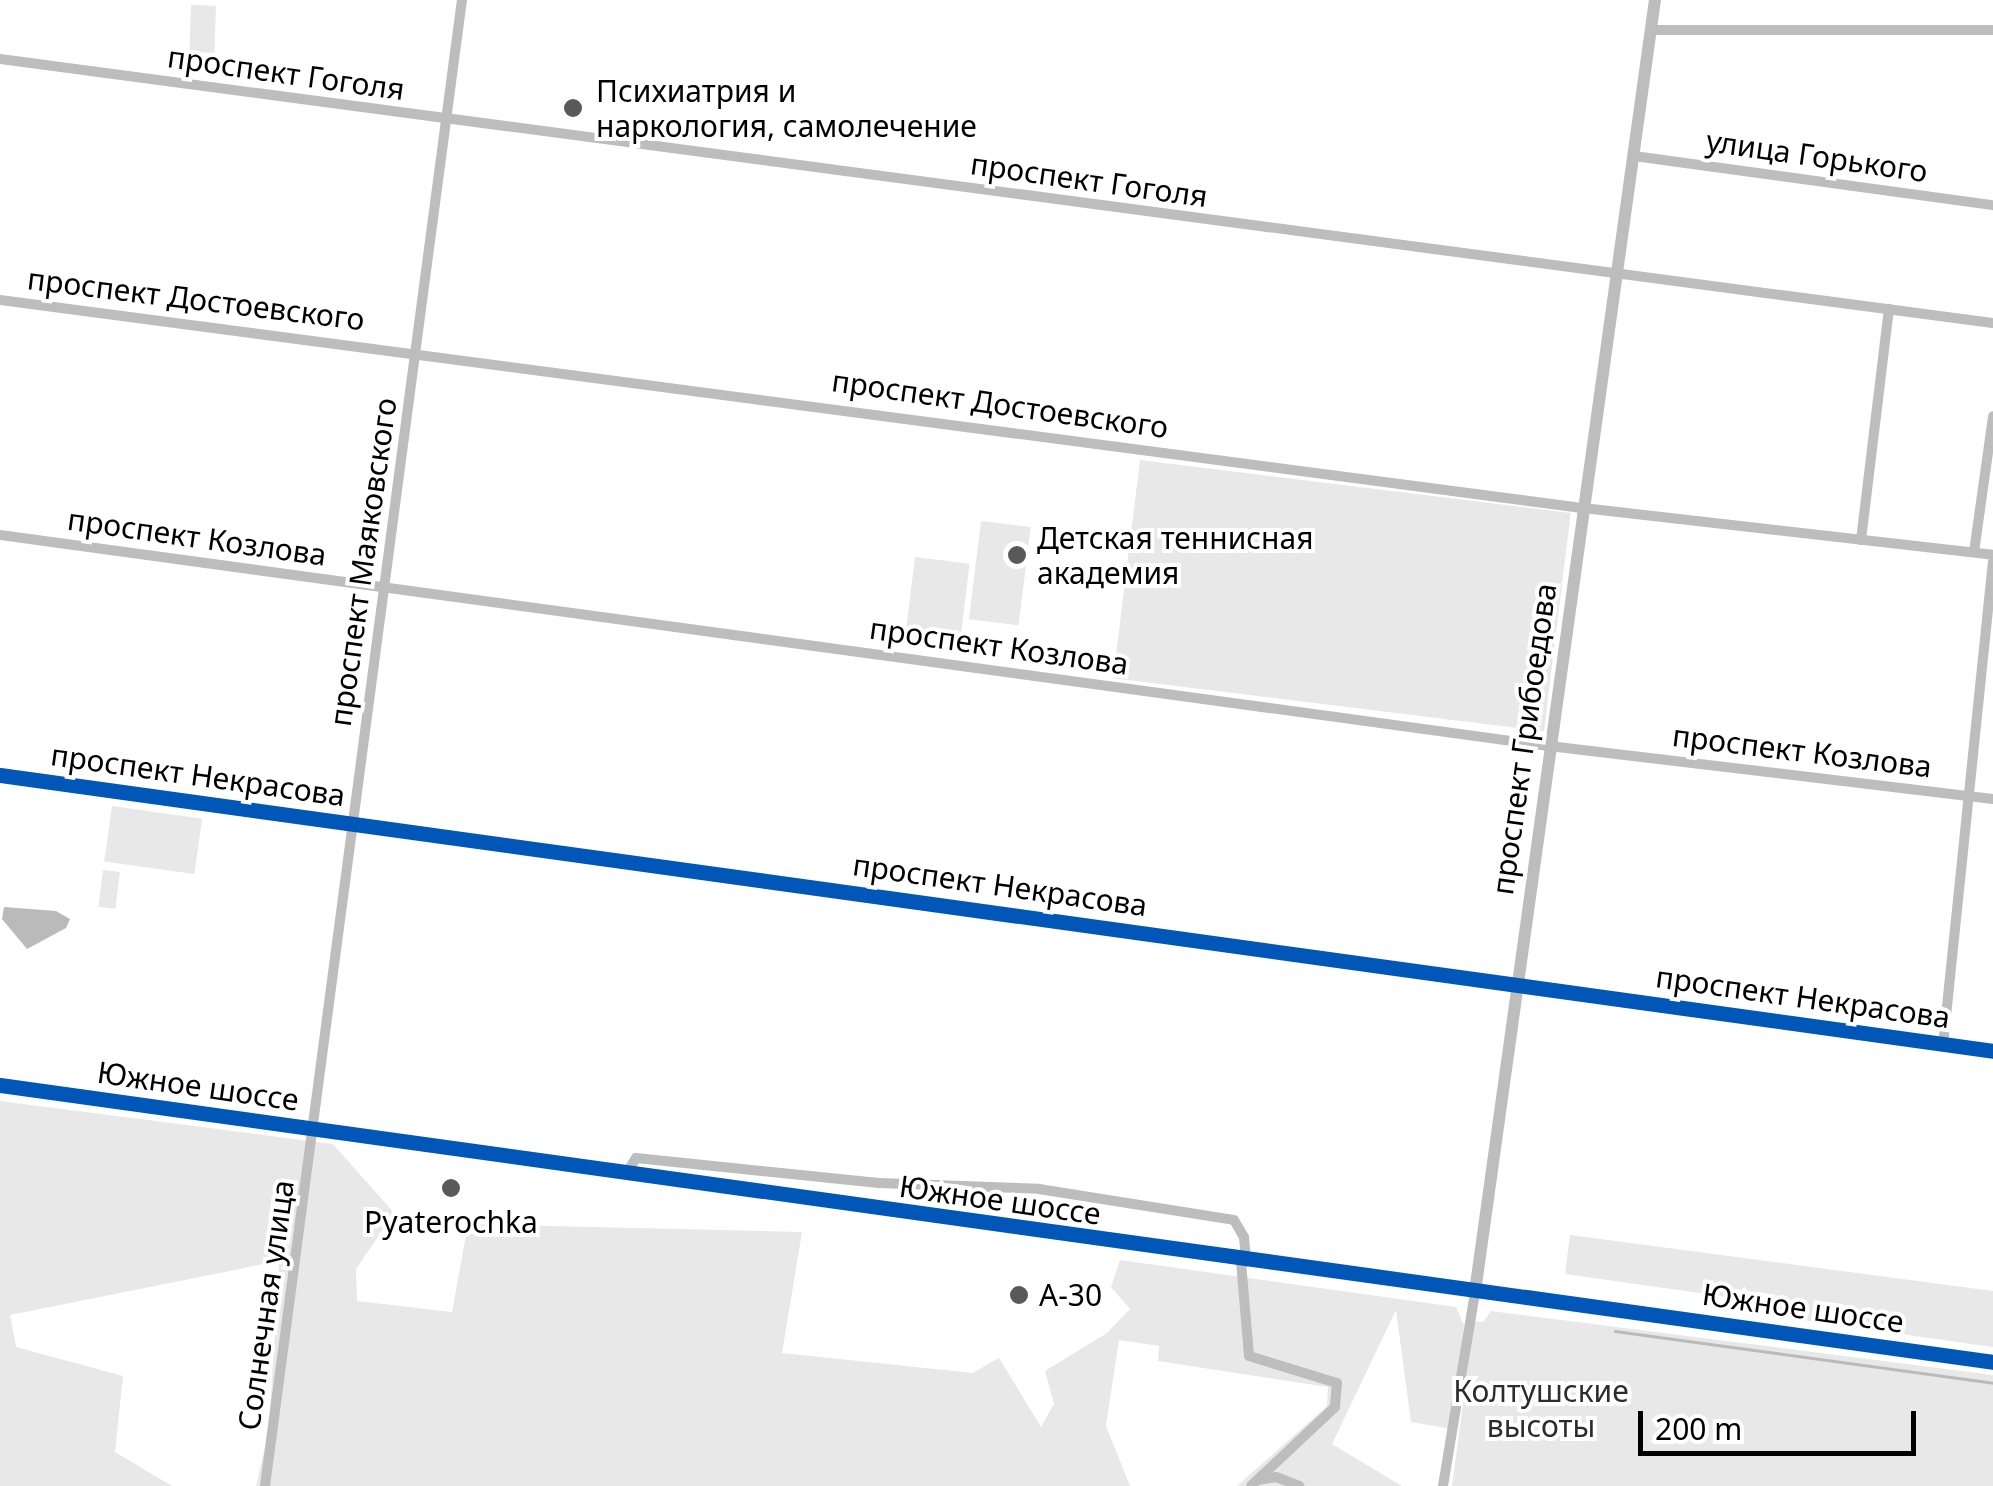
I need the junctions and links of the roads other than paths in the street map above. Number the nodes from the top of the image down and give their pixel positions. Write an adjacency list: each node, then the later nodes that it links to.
1 (462, 0): 6 (street, проспект Маяковского)
2 (1655, 0): 3 (street, проспект Грибоедова)
3 (1652, 30): 4 (street); 7 (street, проспект Грибоедова)
4 (1993, 30)
5 (0, 59): 6 (street, проспект Гоголя)
6 (446, 120): 9 (street, проспект Гоголя); 13 (street, проспект Маяковского)
7 (1634, 156): 8 (street, улица Горького); 9 (street, проспект Грибоедова)
8 (1993, 205)
9 (1616, 276): 11 (street, проспект Гоголя); 15 (street, проспект Грибоедова)
10 (0, 300): 13 (street, проспект Достоевского)
11 (1889, 309): 12 (street, проспект Гоголя); 17 (street)
12 (1993, 323)
13 (417, 350): 15 (street, проспект Достоевского); 20 (street, проспект Маяковского)
14 (1993, 416): 18 (street)
15 (1583, 508): 17 (street, проспект Достоевского); 21 (street, проспект Грибоедова)
16 (0, 535): 20 (street, проспект Козлова)
17 (1861, 540): 18 (street, проспект Достоевского)
18 (1974, 552): 19 (street, проспект Достоевского)
19 (1993, 558): 23 (street)
20 (380, 587): 21 (street, проспект Козлова); 25 (street, проспект Маяковского)
21 (1549, 746): 23 (street, проспект Козлова); 26 (street, проспект Грибоедова)
22 (0, 774): 25 (street, проспект Некрасова)
23 (1970, 796): 24 (street, проспект Козлова); 27 (street)
24 (1993, 799)
25 (352, 824): 26 (street, проспект Некрасова); 30 (street, проспект Маяковского)
26 (1515, 983): 27 (street, проспект Некрасова); 33 (street, проспект Грибоедова)
27 (1943, 1045): 28 (street, проспект Некрасова)
28 (1993, 1052)
29 (0, 1086): 30 (street, Южное шоссе)
30 (312, 1130): 31 (street, Южное шоссе); 36 (street, Солнечная улица)
31 (626, 1174): 32 (street, Южное шоссе); 32 (street)
32 (1244, 1262): 33 (street, Южное шоссе); 35 (street)
33 (1475, 1292): 34 (street, Южное шоссе); 38 (street, проспект Грибоедова)
34 (1993, 1362)
35 (1254, 1483): 37 (street)
36 (265, 1486)
37 (1299, 1486)
38 (1443, 1486)

